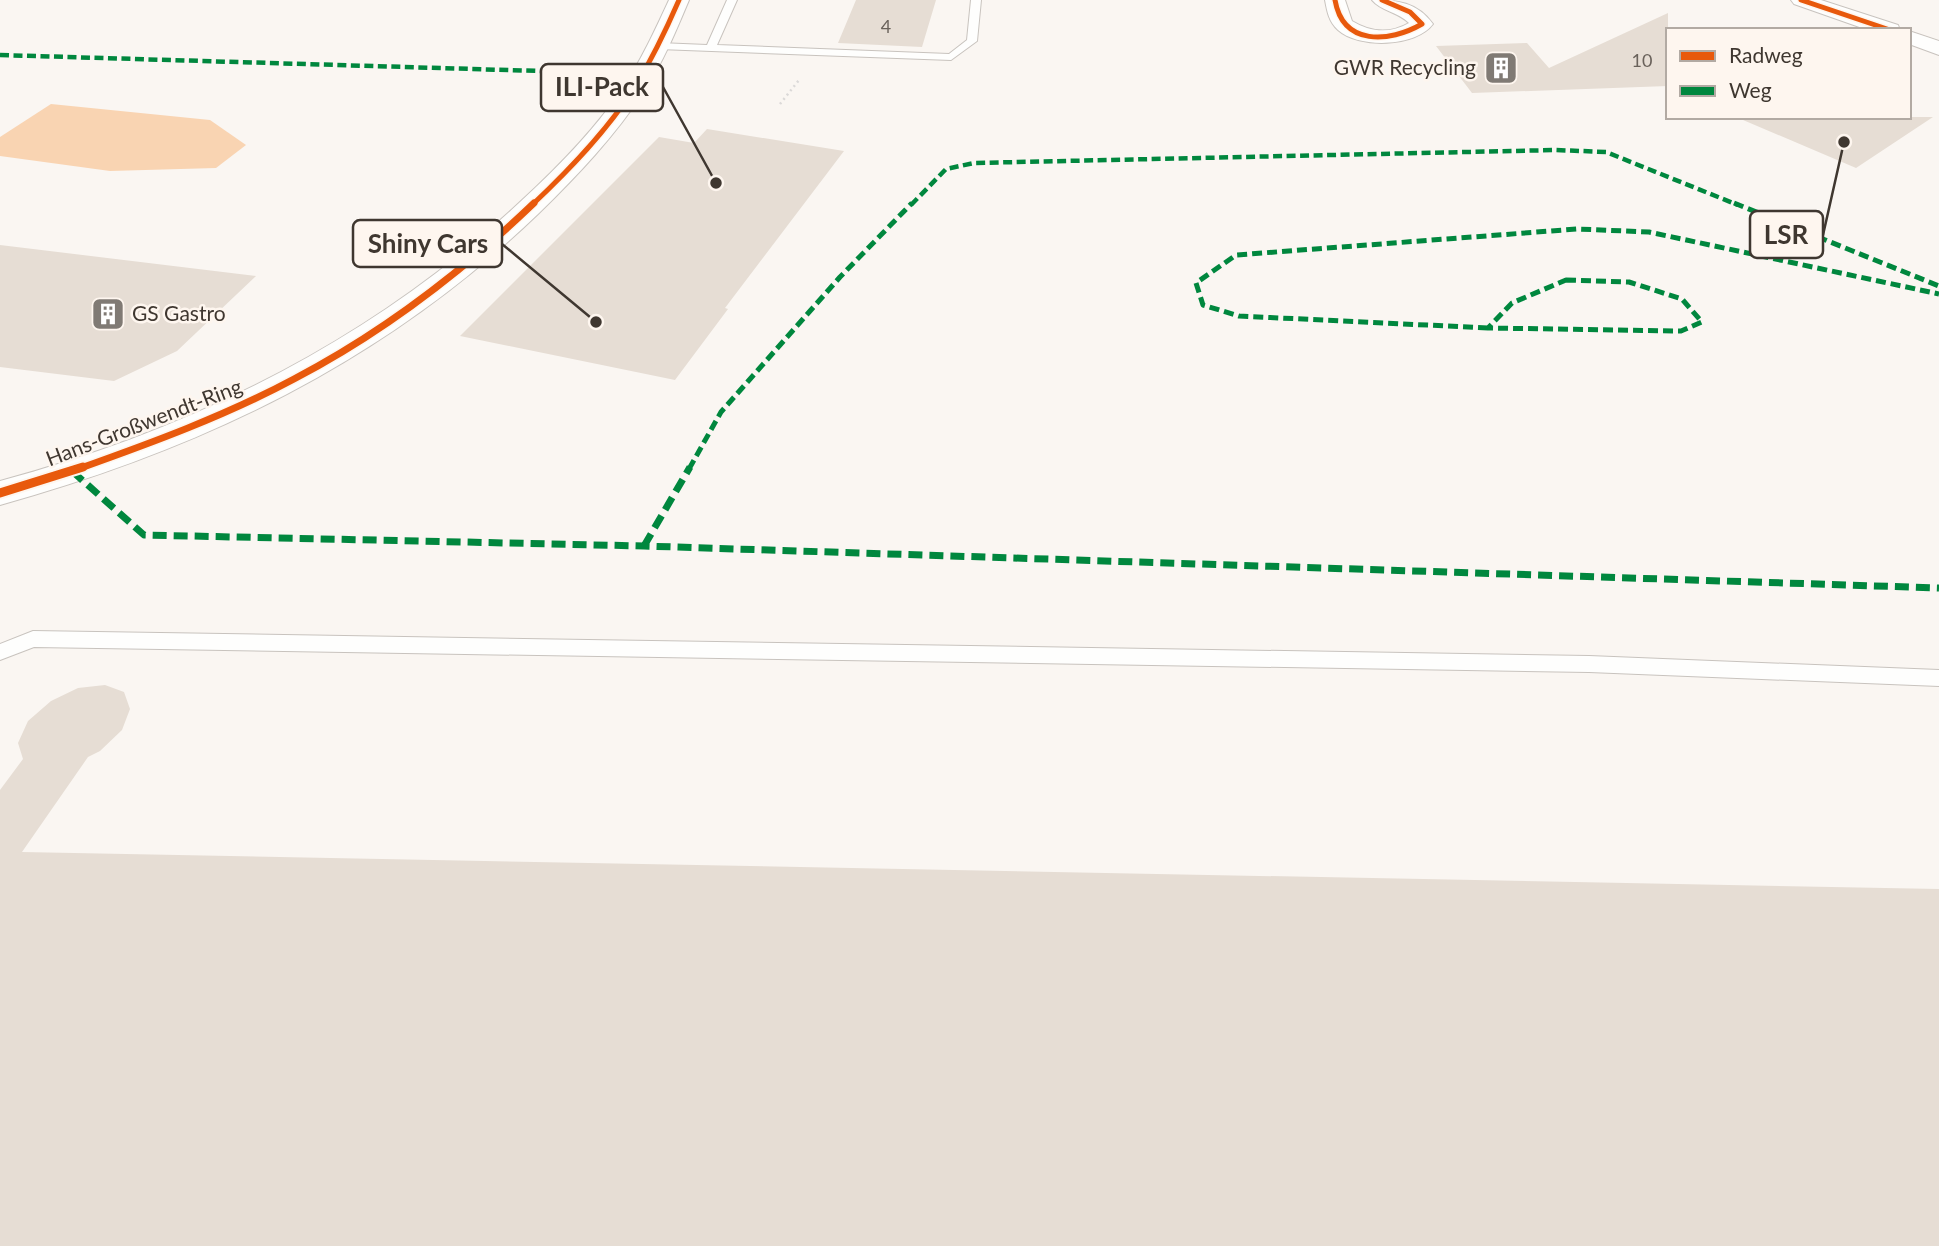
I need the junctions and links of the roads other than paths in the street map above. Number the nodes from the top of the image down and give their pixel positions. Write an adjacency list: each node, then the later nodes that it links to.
1 (679, 0): 9 (street, Hans-Großwendt-Ring)
2 (732, 0): 11 (lane)
3 (976, 0): 11 (lane)
4 (1335, 0): 5 (street)
5 (1382, 0)
6 (1801, 0): 7 (street)
7 (1884, 28)
8 (1911, 38): 10 (street)
9 (659, 46): 11 (lane); 12 (street, Hans-Großwendt-Ring)
10 (1939, 48)
11 (710, 49)
12 (0, 493)
13 (0, 652): 14 (lane)
14 (1939, 677)

